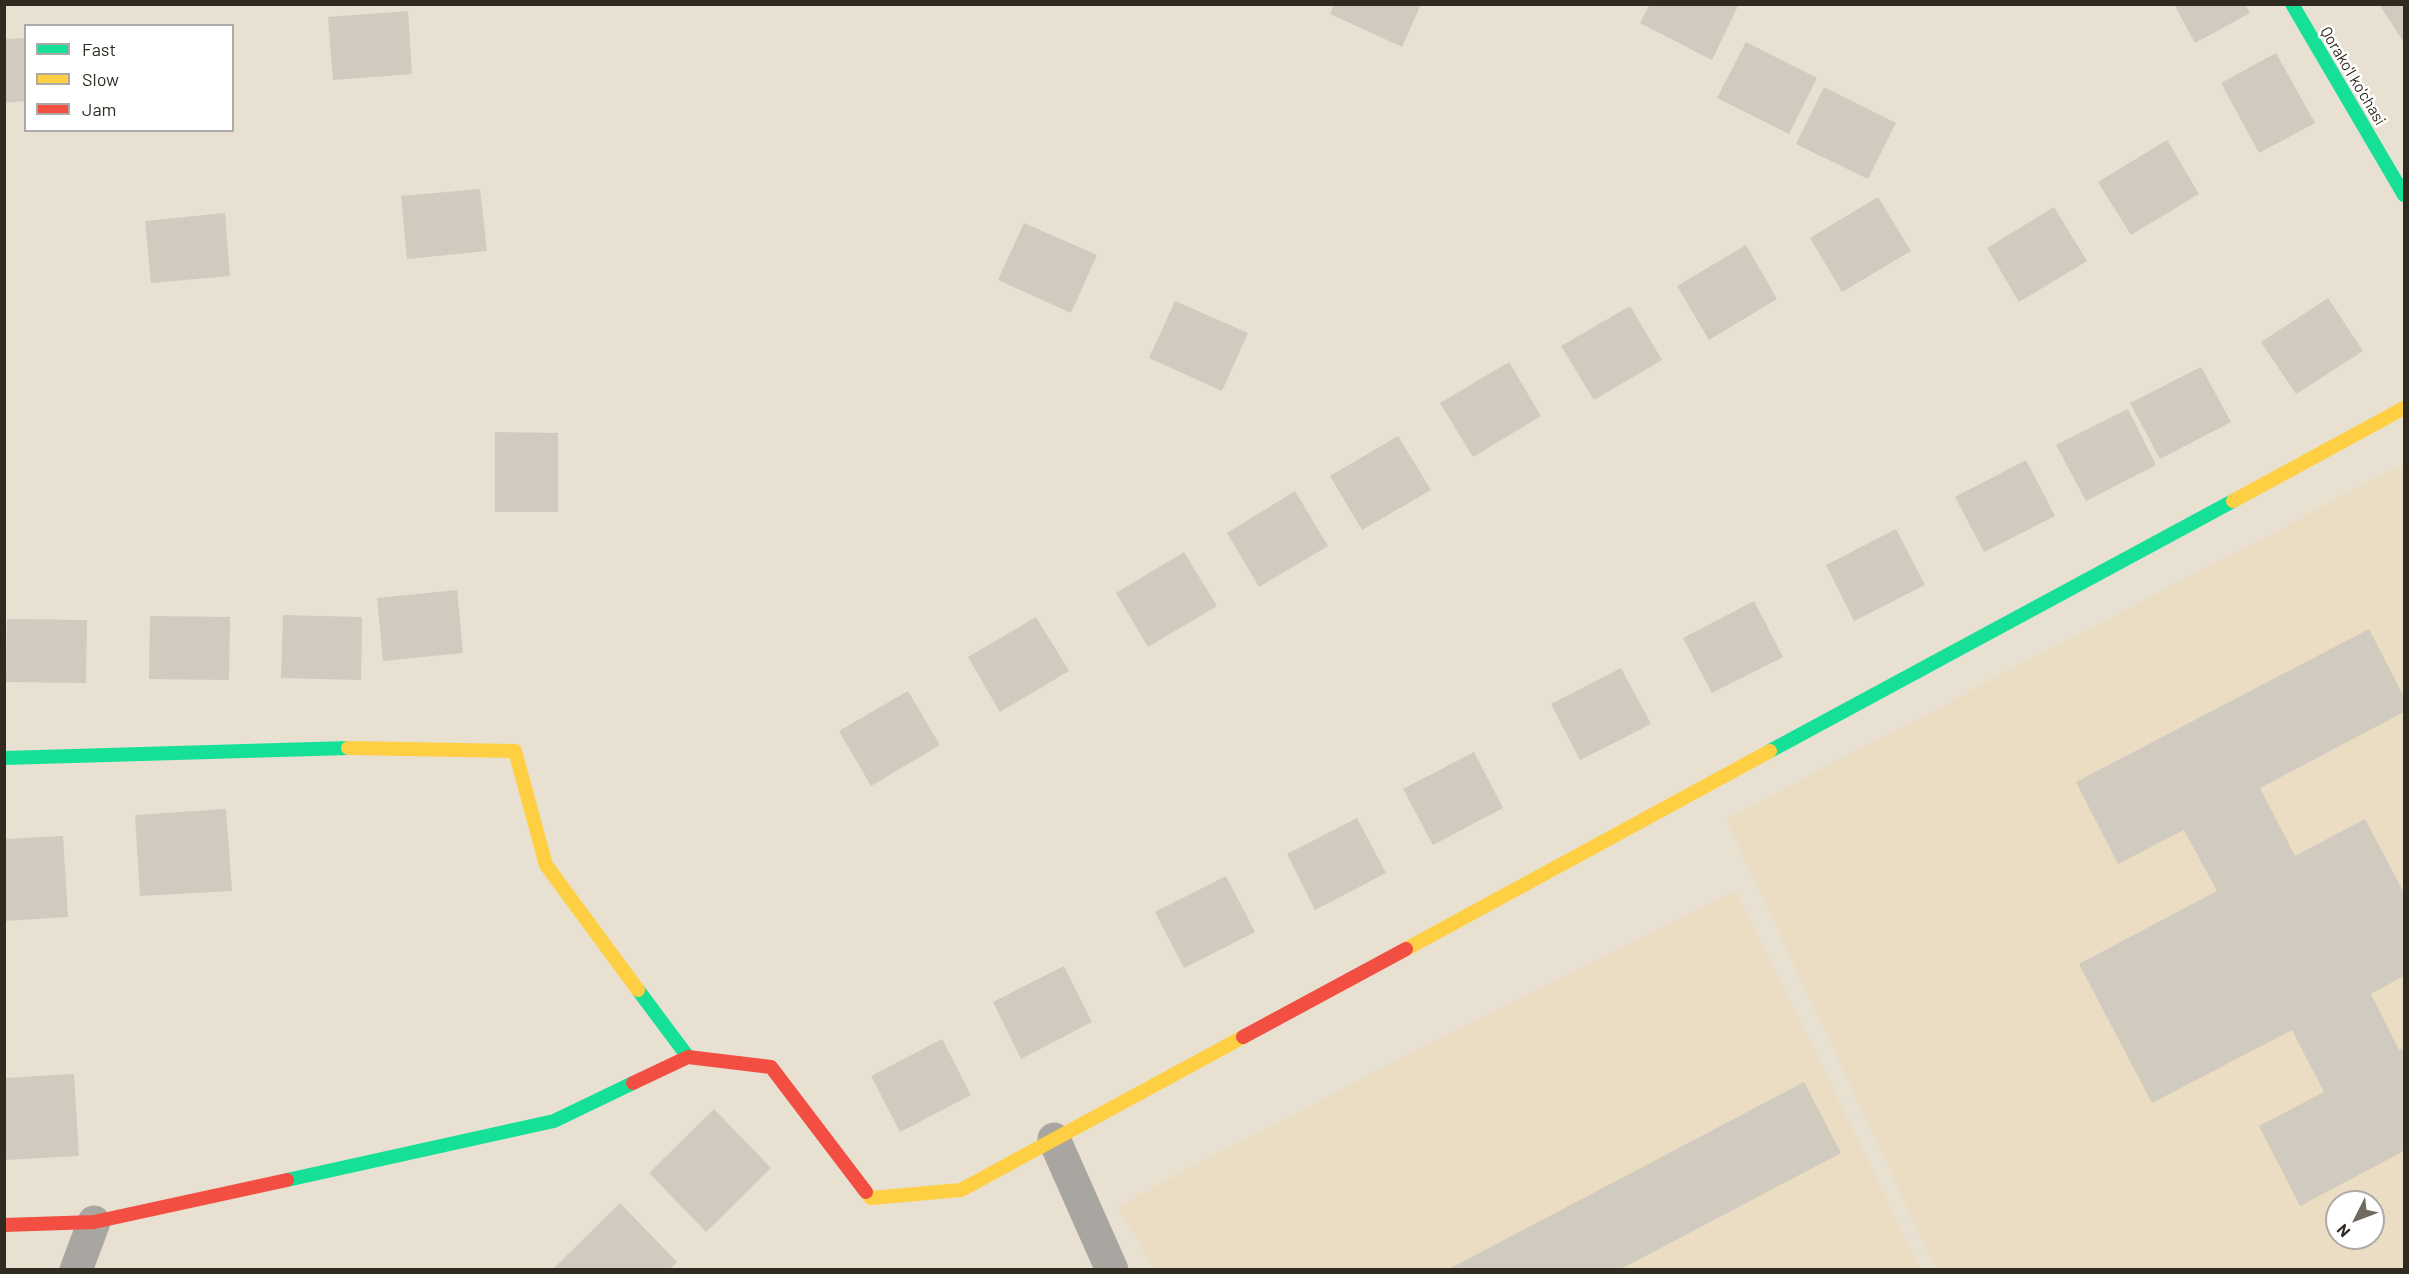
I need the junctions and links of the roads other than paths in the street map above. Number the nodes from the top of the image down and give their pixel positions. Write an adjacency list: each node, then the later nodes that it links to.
1 (2292, 4): 2 (street, Qorako'l ko'chasi)
2 (2404, 195)
3 (2404, 408): 6 (street)
4 (4, 758): 5 (street)
5 (688, 1057): 6 (street); 7 (street)
6 (1054, 1139): 10 (street)
7 (94, 1222): 8 (street); 9 (street)
8 (4, 1225)
9 (76, 1269)
10 (1112, 1269)

